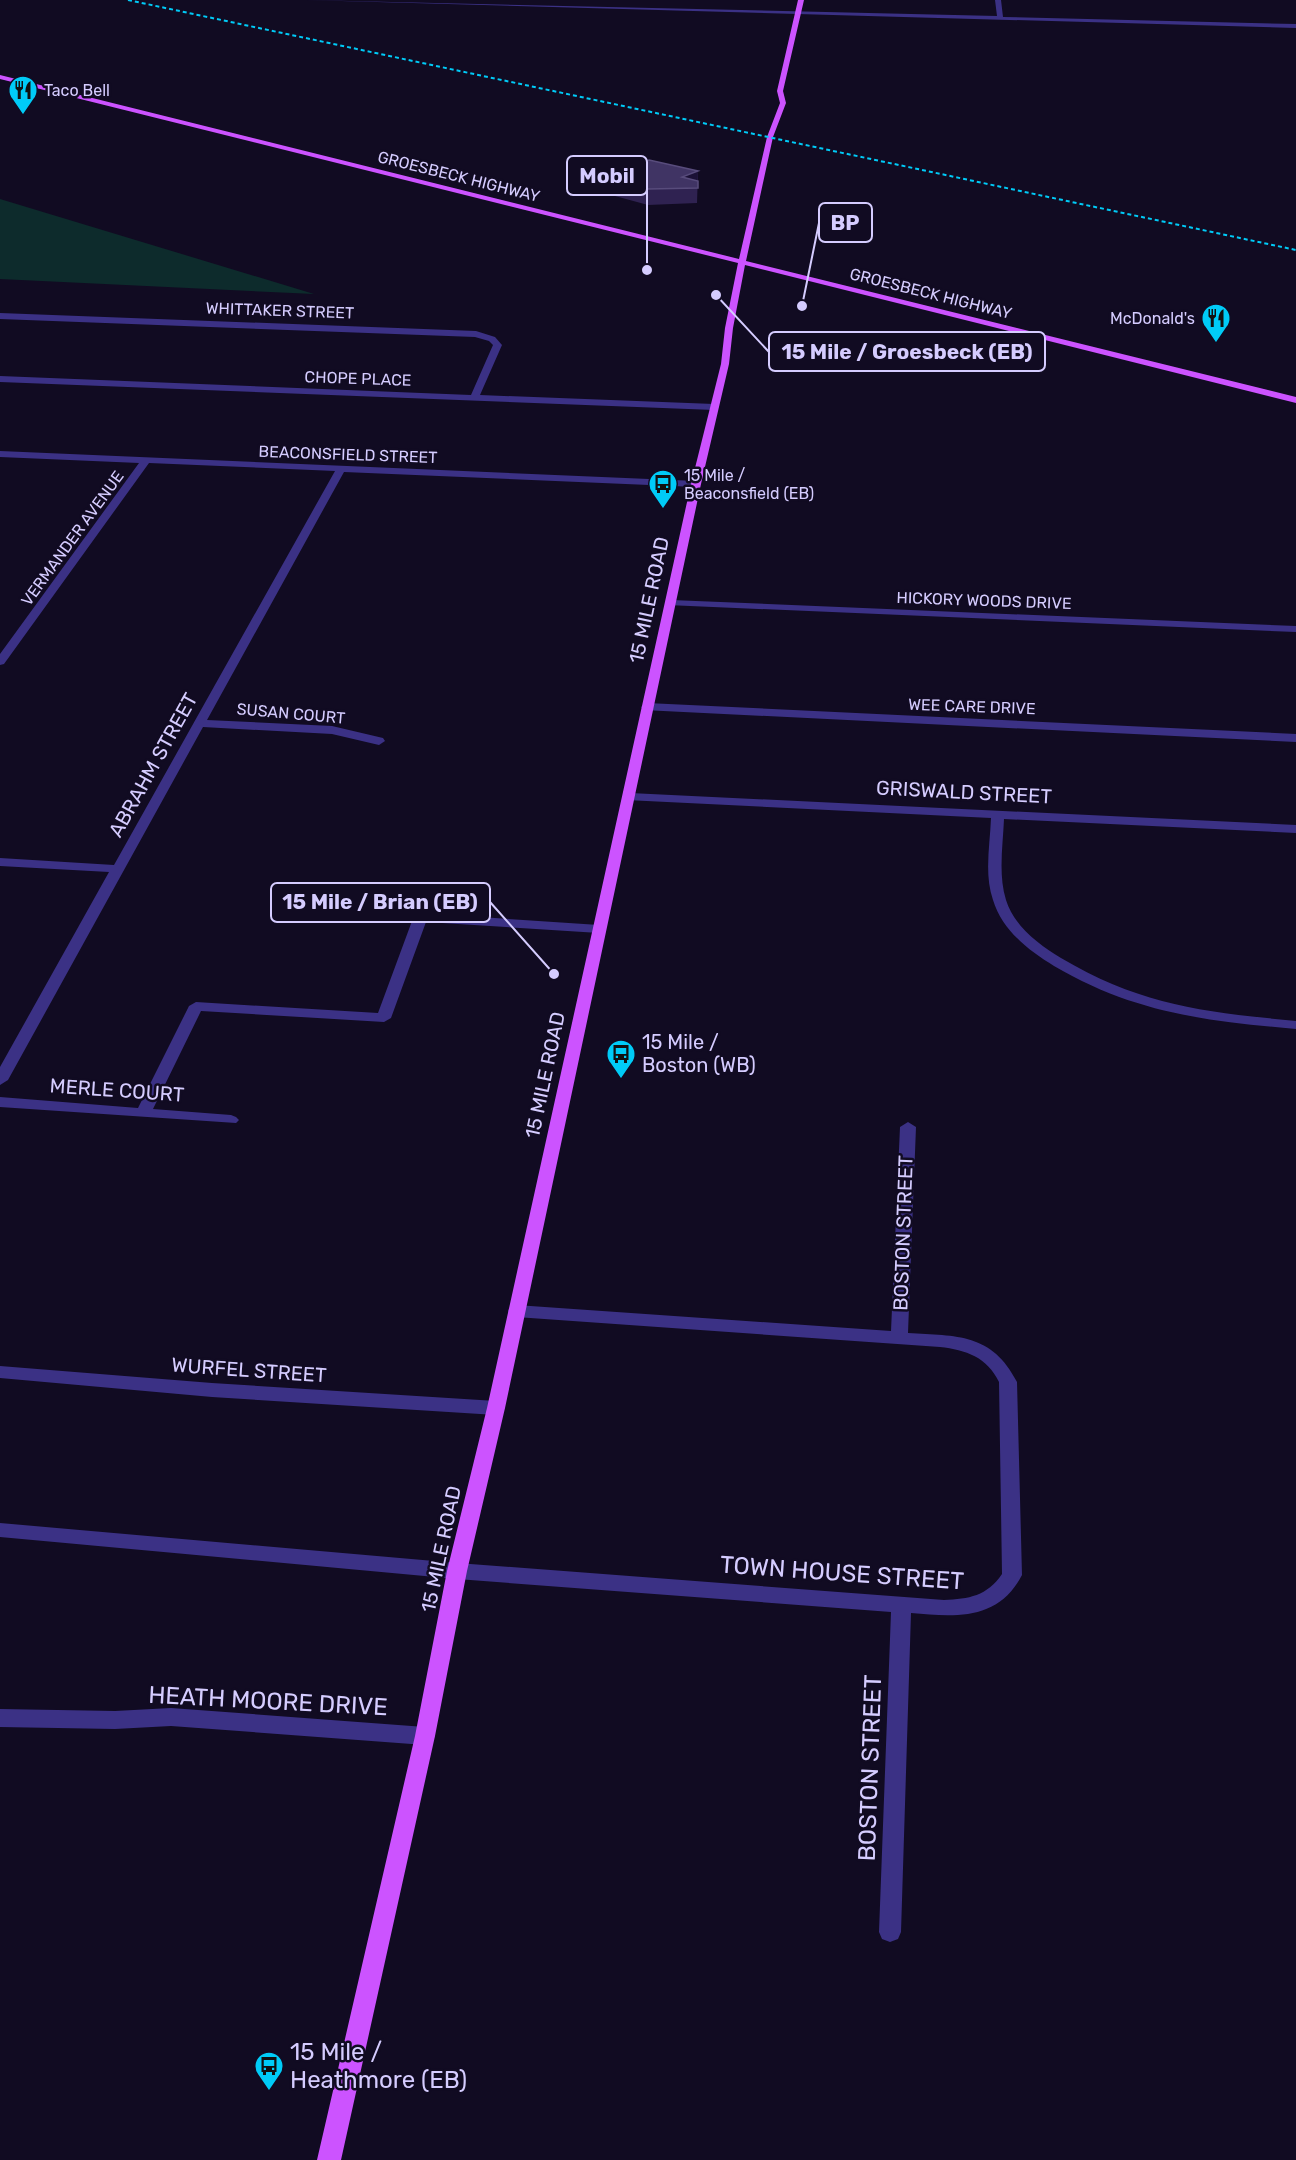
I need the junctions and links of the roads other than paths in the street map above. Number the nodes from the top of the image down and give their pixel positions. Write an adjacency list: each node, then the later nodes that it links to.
1 (309, 0): 4 (street)
2 (801, 0): 4 (main road, 15 MILE ROAD)
3 (998, 0): 5 (street)
4 (800, 13): 5 (street); 8 (main road, 15 MILE ROAD)
5 (1000, 18): 6 (street)
6 (1296, 26)
7 (0, 77): 8 (main road, GROESBECK HIGHWAY)
8 (741, 261): 12 (main road, GROESBECK HIGHWAY); 13 (main road, 15 MILE ROAD)
9 (0, 316): 11 (street, WHITTAKER STREET)
10 (0, 379): 11 (street, CHOPE PLACE)
11 (475, 397): 13 (street, CHOPE PLACE)
12 (1296, 400)
13 (714, 407): 17 (main road, 15 MILE ROAD)
14 (0, 454): 15 (street, BEACONSFIELD STREET)
15 (146, 460): 16 (street, BEACONSFIELD STREET); 20 (street, VERMANDER AVENUE)
16 (341, 469): 17 (street, BEACONSFIELD STREET); 22 (street, ABRAHM STREET)
17 (696, 484): 18 (main road, 15 MILE ROAD)
18 (671, 603): 19 (street, HICKORY WOODS DRIVE); 21 (main road, 15 MILE ROAD)
19 (1296, 629)
20 (0, 662)
21 (648, 707): 23 (street, WEE CARE DRIVE); 25 (main road, 15 MILE ROAD)
22 (199, 723): 24 (street, SUSAN COURT); 29 (street, ABRAHM STREET)
23 (1296, 738)
24 (379, 741)
25 (630, 797): 26 (street, GRISWALD STREET); 32 (main road, 15 MILE ROAD)
26 (998, 813): 27 (street, GRISWALD STREET); 33 (street)
27 (1296, 829)
28 (0, 862): 29 (street)
29 (117, 869): 34 (street, ABRAHM STREET)
30 (372, 914): 31 (street)
31 (420, 918): 32 (street); 36 (street)
32 (599, 929): 39 (main road, 15 MILE ROAD)
33 (1296, 1025)
34 (0, 1080)
35 (0, 1102): 36 (street, MERLE COURT)
36 (143, 1113): 37 (street, MERLE COURT)
37 (231, 1120)
38 (908, 1126): 40 (street, BOSTON STREET)
39 (516, 1311): 40 (street, TOWN HOUSE STREET); 42 (main road, 15 MILE ROAD)
40 (899, 1339): 45 (street, TOWN HOUSE STREET)
41 (0, 1372): 42 (street, WURFEL STREET)
42 (496, 1408): 44 (main road, 15 MILE ROAD)
43 (0, 1530): 44 (street, TOWN HOUSE STREET)
44 (457, 1571): 45 (street, TOWN HOUSE STREET); 47 (main road, 15 MILE ROAD)
45 (901, 1605): 48 (street, BOSTON STREET)
46 (0, 1718): 47 (street, HEATH MOORE DRIVE)
47 (424, 1736): 49 (main road, 15 MILE ROAD)
48 (890, 1932)
49 (329, 2160)

